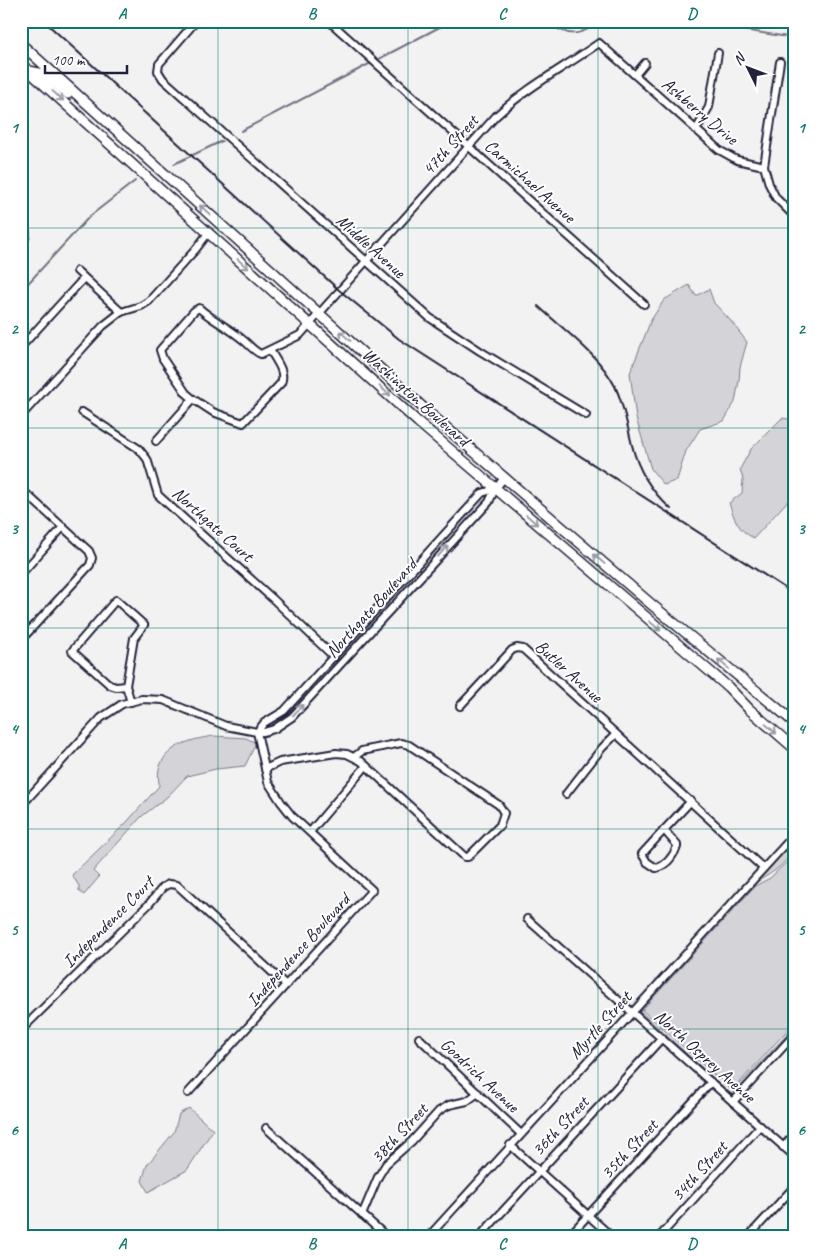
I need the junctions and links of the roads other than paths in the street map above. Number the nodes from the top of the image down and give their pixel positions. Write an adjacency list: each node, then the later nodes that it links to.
1 (196, 21): 22 (street, Middle Avenue)
2 (329, 21): 15 (street, Carmichael Avenue)
3 (21, 44): 6 (main road, Washington Boulevard)
4 (21, 48): 6 (main road)
5 (718, 52): 14 (street)
6 (32, 53): 12 (main road, Washington Boulevard)
7 (780, 62): 16 (street)
8 (645, 63): 11 (street)
9 (21, 64): 10 (main road, Washington Boulevard)
10 (29, 71): 12 (main road); 13 (main road, Washington Boulevard, one-way to 13)
11 (635, 75): 14 (street, Ashberry Drive); 15 (street, 47th Street)
12 (98, 113): 17 (main road, Washington Boulevard)
13 (93, 128): 17 (main road); 20 (main road, Washington Boulevard)
14 (696, 130): 16 (street, Ashberry Drive)
15 (469, 146): 22 (street, 47th Street); 26 (street, Carmichael Avenue)
16 (764, 166): 18 (street)
17 (159, 168): 24 (main road, Washington Boulevard, one-way to 17)
18 (794, 216)
19 (21, 224): 21 (street)
20 (209, 232): 24 (main road); 27 (street); 29 (main road, Washington Boulevard, one-way to 29)
21 (21, 244)
22 (366, 261): 28 (street, 47th Street); 34 (street, Middle Avenue)
23 (77, 271): 25 (street)
24 (279, 277): 28 (main road, Washington Boulevard)
25 (84, 278): 27 (street); 30 (street)
26 (644, 304)
27 (121, 312): 35 (street)
28 (319, 313): 29 (street, 47th Street); 37 (main road, Washington Boulevard, one-way to 28)
29 (310, 324): 31 (street, 47th Street); 38 (main road, Washington Boulevard, one-way to 38)
30 (21, 347)
31 (270, 350): 32 (street); 32 (street)
32 (193, 400): 36 (street)
33 (82, 412): 45 (street, Northgate Court)
34 (586, 415)
35 (21, 416)
36 (156, 441)
37 (505, 477): 38 (street, Northgate Boulevard); 49 (main road, Washington Boulevard, one-way to 37)
38 (495, 489): 45 (street, Northgate Boulevard); 50 (street, Northgate Boulevard, one-way to 38); 52 (main road, Washington Boulevard, one-way to 52)
39 (21, 490): 40 (street)
40 (30, 498): 41 (street); 42 (street)
41 (21, 508)
42 (63, 527): 43 (street); 44 (street)
43 (21, 574)
44 (21, 640)
45 (334, 657): 50 (street, Northgate Boulevard)
46 (126, 686): 46 (street); 47 (street)
47 (131, 702): 50 (street, Northgate Boulevard); 58 (street, Northgate Boulevard)
48 (460, 706): 51 (street, Butler Avenue)
49 (794, 722)
50 (257, 732): 55 (street, Independence Boulevard)
51 (616, 734): 56 (street); 57 (street, Butler Avenue)
52 (794, 748)
53 (354, 757): 54 (street); 54 (street); 55 (street)
54 (366, 766): 60 (street)
55 (265, 769): 60 (street, Independence Boulevard)
56 (566, 794)
57 (691, 801): 59 (street); 62 (street, Butler Avenue)
58 (21, 806)
59 (664, 830): 59 (street)
60 (310, 832): 64 (street, Independence Boulevard)
61 (794, 835): 62 (street, Myrtle Street)
62 (763, 868): 65 (street, Myrtle Street)
63 (527, 919): 65 (street, North Osprey Avenue)
64 (286, 985): 66 (street, Independence Court); 71 (street, Independence Boulevard)
65 (632, 1012): 69 (street, North Osprey Avenue); 76 (street, Myrtle Street)
66 (21, 1030)
67 (794, 1035): 73 (street)
68 (419, 1038): 72 (street, Goodrich Avenue)
69 (662, 1038): 70 (street, North Osprey Avenue); 81 (street, 36th Street)
70 (711, 1082): 73 (street, North Osprey Avenue); 84 (street, 35th Street)
71 (188, 1093)
72 (478, 1093): 76 (street, Goodrich Avenue); 83 (street, 38th Street)
73 (733, 1102): 74 (street, North Osprey Avenue)
74 (760, 1126): 79 (street, North Osprey Avenue); 90 (street, 34th Street)
75 (266, 1128): 83 (street)
76 (521, 1134): 78 (street, Myrtle Street)
77 (794, 1135): 79 (street)
78 (510, 1145): 81 (street); 86 (street, Myrtle Street)
79 (783, 1147): 80 (street, North Osprey Avenue)
80 (794, 1156)
81 (539, 1171): 84 (street); 87 (street, 36th Street)
82 (794, 1187): 91 (street)
83 (362, 1215): 85 (street)
84 (588, 1216): 88 (street, 35th Street); 89 (street)
85 (386, 1236)
86 (429, 1236)
87 (480, 1236)
88 (570, 1236)
89 (611, 1236)
90 (660, 1236)
91 (749, 1236)

